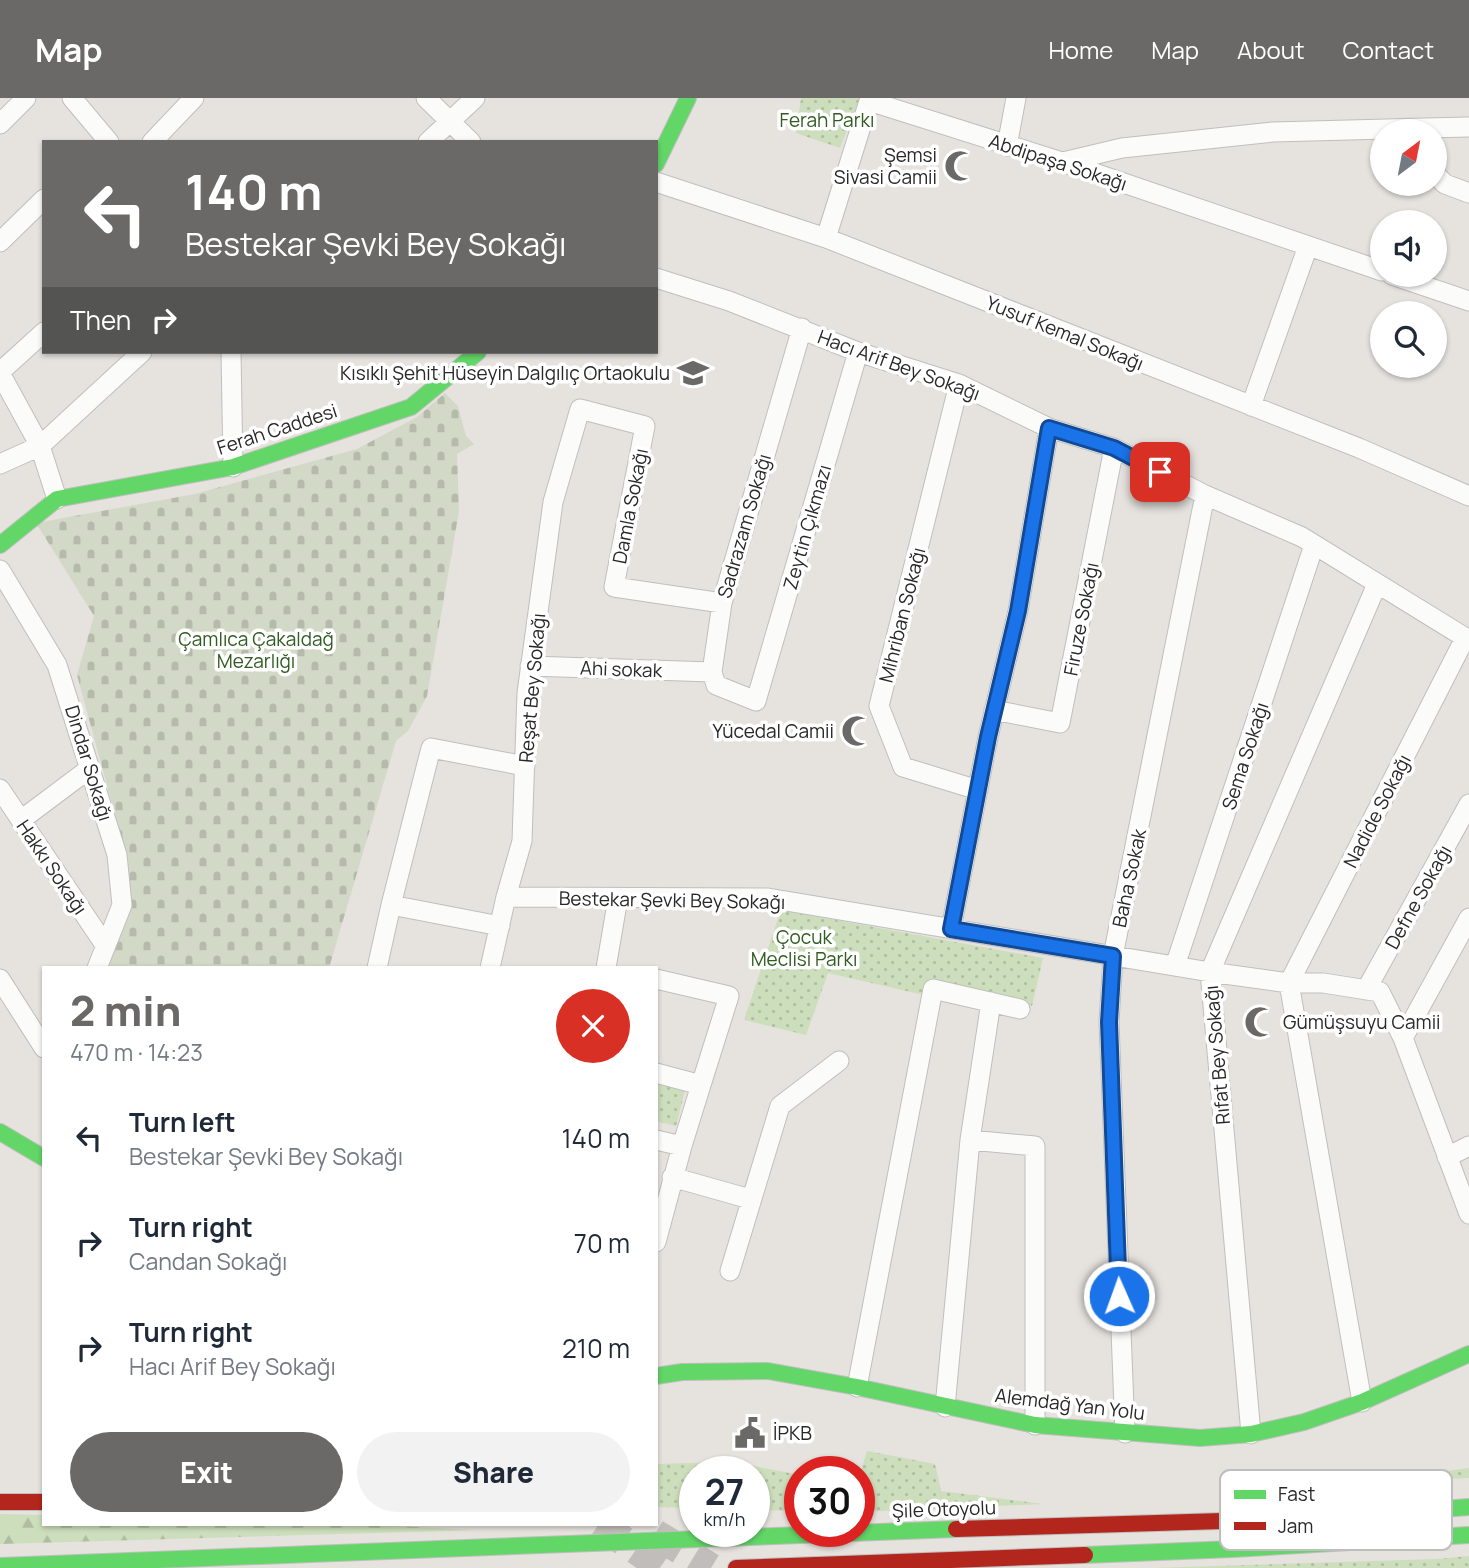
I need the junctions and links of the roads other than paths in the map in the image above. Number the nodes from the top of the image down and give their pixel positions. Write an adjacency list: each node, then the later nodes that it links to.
1 (26, 98): 9 (street)
2 (72, 98): 13 (street)
3 (194, 98): 14 (street)
4 (426, 98): 8 (street)
5 (475, 98): 8 (street)
6 (688, 98): 18 (main road)
7 (1016, 98): 17 (street)
8 (448, 121): 15 (street); 16 (street)
9 (0, 124)
10 (1469, 127): 11 (street)
11 (1447, 128)
12 (1370, 131): 19 (street)
13 (106, 140)
14 (154, 140)
15 (430, 140)
16 (469, 140)
17 (1007, 146): 19 (street, Abdipaşa Sokağı); 24 (street, Abdipaşa Sokağı)
18 (658, 160)
19 (1062, 162): 26 (street, Abdipaşa Sokağı)
20 (658, 183): 24 (street, Yusuf Kemal Sokağı)
21 (1447, 185): 22 (street)
22 (1469, 193)
23 (42, 201): 25 (street)
24 (825, 238): 39 (street, Yusuf Kemal Sokağı)
25 (0, 242)
26 (1308, 246): 27 (street, Abdipaşa Sokağı); 39 (street)
27 (1370, 267)
28 (658, 278): 31 (street, Hacı Arif Bey Sokağı)
29 (1428, 287): 30 (street)
30 (1469, 301)
31 (802, 328): 33 (street, Hacı Arif Bey Sokağı); 53 (street, Sadrazam Sokağı)
32 (42, 334): 37 (street)
33 (858, 352): 38 (street, Hacı Arif Bey Sokağı); 56 (street, Zeytin Çıkmazı)
34 (140, 354): 42 (street)
35 (231, 354): 45 (street)
36 (476, 354): 45 (main road, Ferah Caddesi)
37 (0, 372): 42 (street)
38 (959, 384): 41 (street, Hacı Arif Bey Sokağı); 61 (street, Mihriban Sokağı)
39 (1251, 406): 47 (street, Yusuf Kemal Sokağı)
40 (580, 409): 53 (street, Damla Sokağı); 55 (street, Reşat Bey Sokağı)
41 (1049, 428): 43 (street, Hacı Arif Bey Sokağı); 57 (street)
42 (40, 446): 44 (street); 48 (street)
43 (1114, 448): 46 (street, Hacı Arif Bey Sokağı); 57 (street, Firuze Sokağı)
44 (0, 464)
45 (233, 467): 48 (main road, Ferah Caddesi)
46 (1205, 495): 50 (street, Hacı Arif Bey Sokağı); 71 (street, Baha Sokak)
47 (1469, 496)
48 (57, 499): 49 (main road, Ferah Caddesi)
49 (0, 545)
50 (1314, 545): 52 (street, Hacı Arif Bey Sokağı); 76 (street, Sema Sokağı)
51 (0, 570): 59 (street, Dindar Sokağı)
52 (1377, 584): 54 (street, Hacı Arif Bey Sokağı); 77 (street, Rıfat Bey Sokağı)
53 (722, 603): 56 (street, Sadrazam Sokağı)
54 (1467, 639): 80 (street, Nadide Sokağı)
55 (530, 666): 56 (street, Ahi sokak); 58 (street, Reşat Bey Sokağı)
56 (712, 672)
57 (994, 710): 61 (street)
58 (525, 766): 64 (street, Reşat Bey Sokağı); 66 (street)
59 (89, 769): 63 (street); 70 (street, Dindar Sokağı)
60 (0, 789): 63 (street, Hakkı Sokağı)
61 (978, 790): 69 (street)
62 (1469, 804): 81 (street, Defne Sokağı)
63 (21, 820): 70 (street, Hakkı Sokağı)
64 (506, 897): 65 (street, Bestekar Şevki Bey Sokağı); 68 (street, Reşat Bey Sokağı)
65 (618, 898): 69 (street, Bestekar Şevki Bey Sokağı); 75 (street)
66 (391, 905): 68 (street); 73 (street)
67 (1469, 918): 84 (street)
68 (500, 926): 74 (street, Reşat Bey Sokağı)
69 (951, 929): 71 (street, Bestekar Şevki Bey Sokağı)
70 (104, 945): 72 (street, Dindar Sokağı)
71 (1113, 956): 76 (street, Bestekar Şevki Bey Sokağı); 107 (street, Baha Sokak)
72 (98, 966)
73 (377, 966)
74 (490, 966)
75 (606, 966)
76 (1175, 967): 77 (street, Bestekar Şevki Bey Sokağı)
77 (1210, 972): 80 (street, Bestekar Şevki Bey Sokağı); 108 (street, Rıfat Bey Sokağı)
78 (0, 979): 85 (street)
79 (658, 979): 88 (street)
80 (1289, 984): 81 (street, Bestekar Şevki Bey Sokağı); 104 (street)
81 (1366, 990): 84 (street)
82 (991, 1002): 83 (street); 91 (street); 103 (street)
83 (1020, 1009)
84 (1403, 1038): 95 (street)
85 (42, 1045)
86 (839, 1061): 97 (street)
87 (658, 1074): 88 (street)
88 (701, 1085): 92 (street)
89 (0, 1132): 94 (main road)
90 (658, 1140): 92 (street)
91 (970, 1140): 105 (street); 106 (street)
92 (682, 1146): 96 (street)
93 (1469, 1146): 95 (street)
94 (41, 1150)
95 (1447, 1157): 98 (street)
96 (672, 1177): 97 (street); 99 (street)
97 (750, 1199): 100 (street)
98 (1469, 1214)
99 (658, 1234)
100 (730, 1271)
101 (1469, 1354): 104 (main road, Alemdağ Yan Yolu)
102 (658, 1376): 103 (main road, Alemdağ Yan Yolu)
103 (857, 1387): 105 (main road, Alemdağ Yan Yolu)
104 (1362, 1402): 108 (main road, Alemdağ Yan Yolu)
105 (945, 1407): 106 (main road, Alemdağ Yan Yolu)
106 (1035, 1425): 107 (main road, Alemdağ Yan Yolu)
107 (1125, 1433): 108 (main road, Alemdağ Yan Yolu)
108 (1251, 1434)
109 (42, 1502): 110 (main road)
110 (0, 1503)
111 (1220, 1521): 113 (main road, Şile Otoyolu)
112 (875, 1529): 113 (main road)
113 (917, 1530): 115 (main road, Şile Otoyolu)
114 (1220, 1549): 116 (main road)
115 (7, 1566)
116 (736, 1568)

